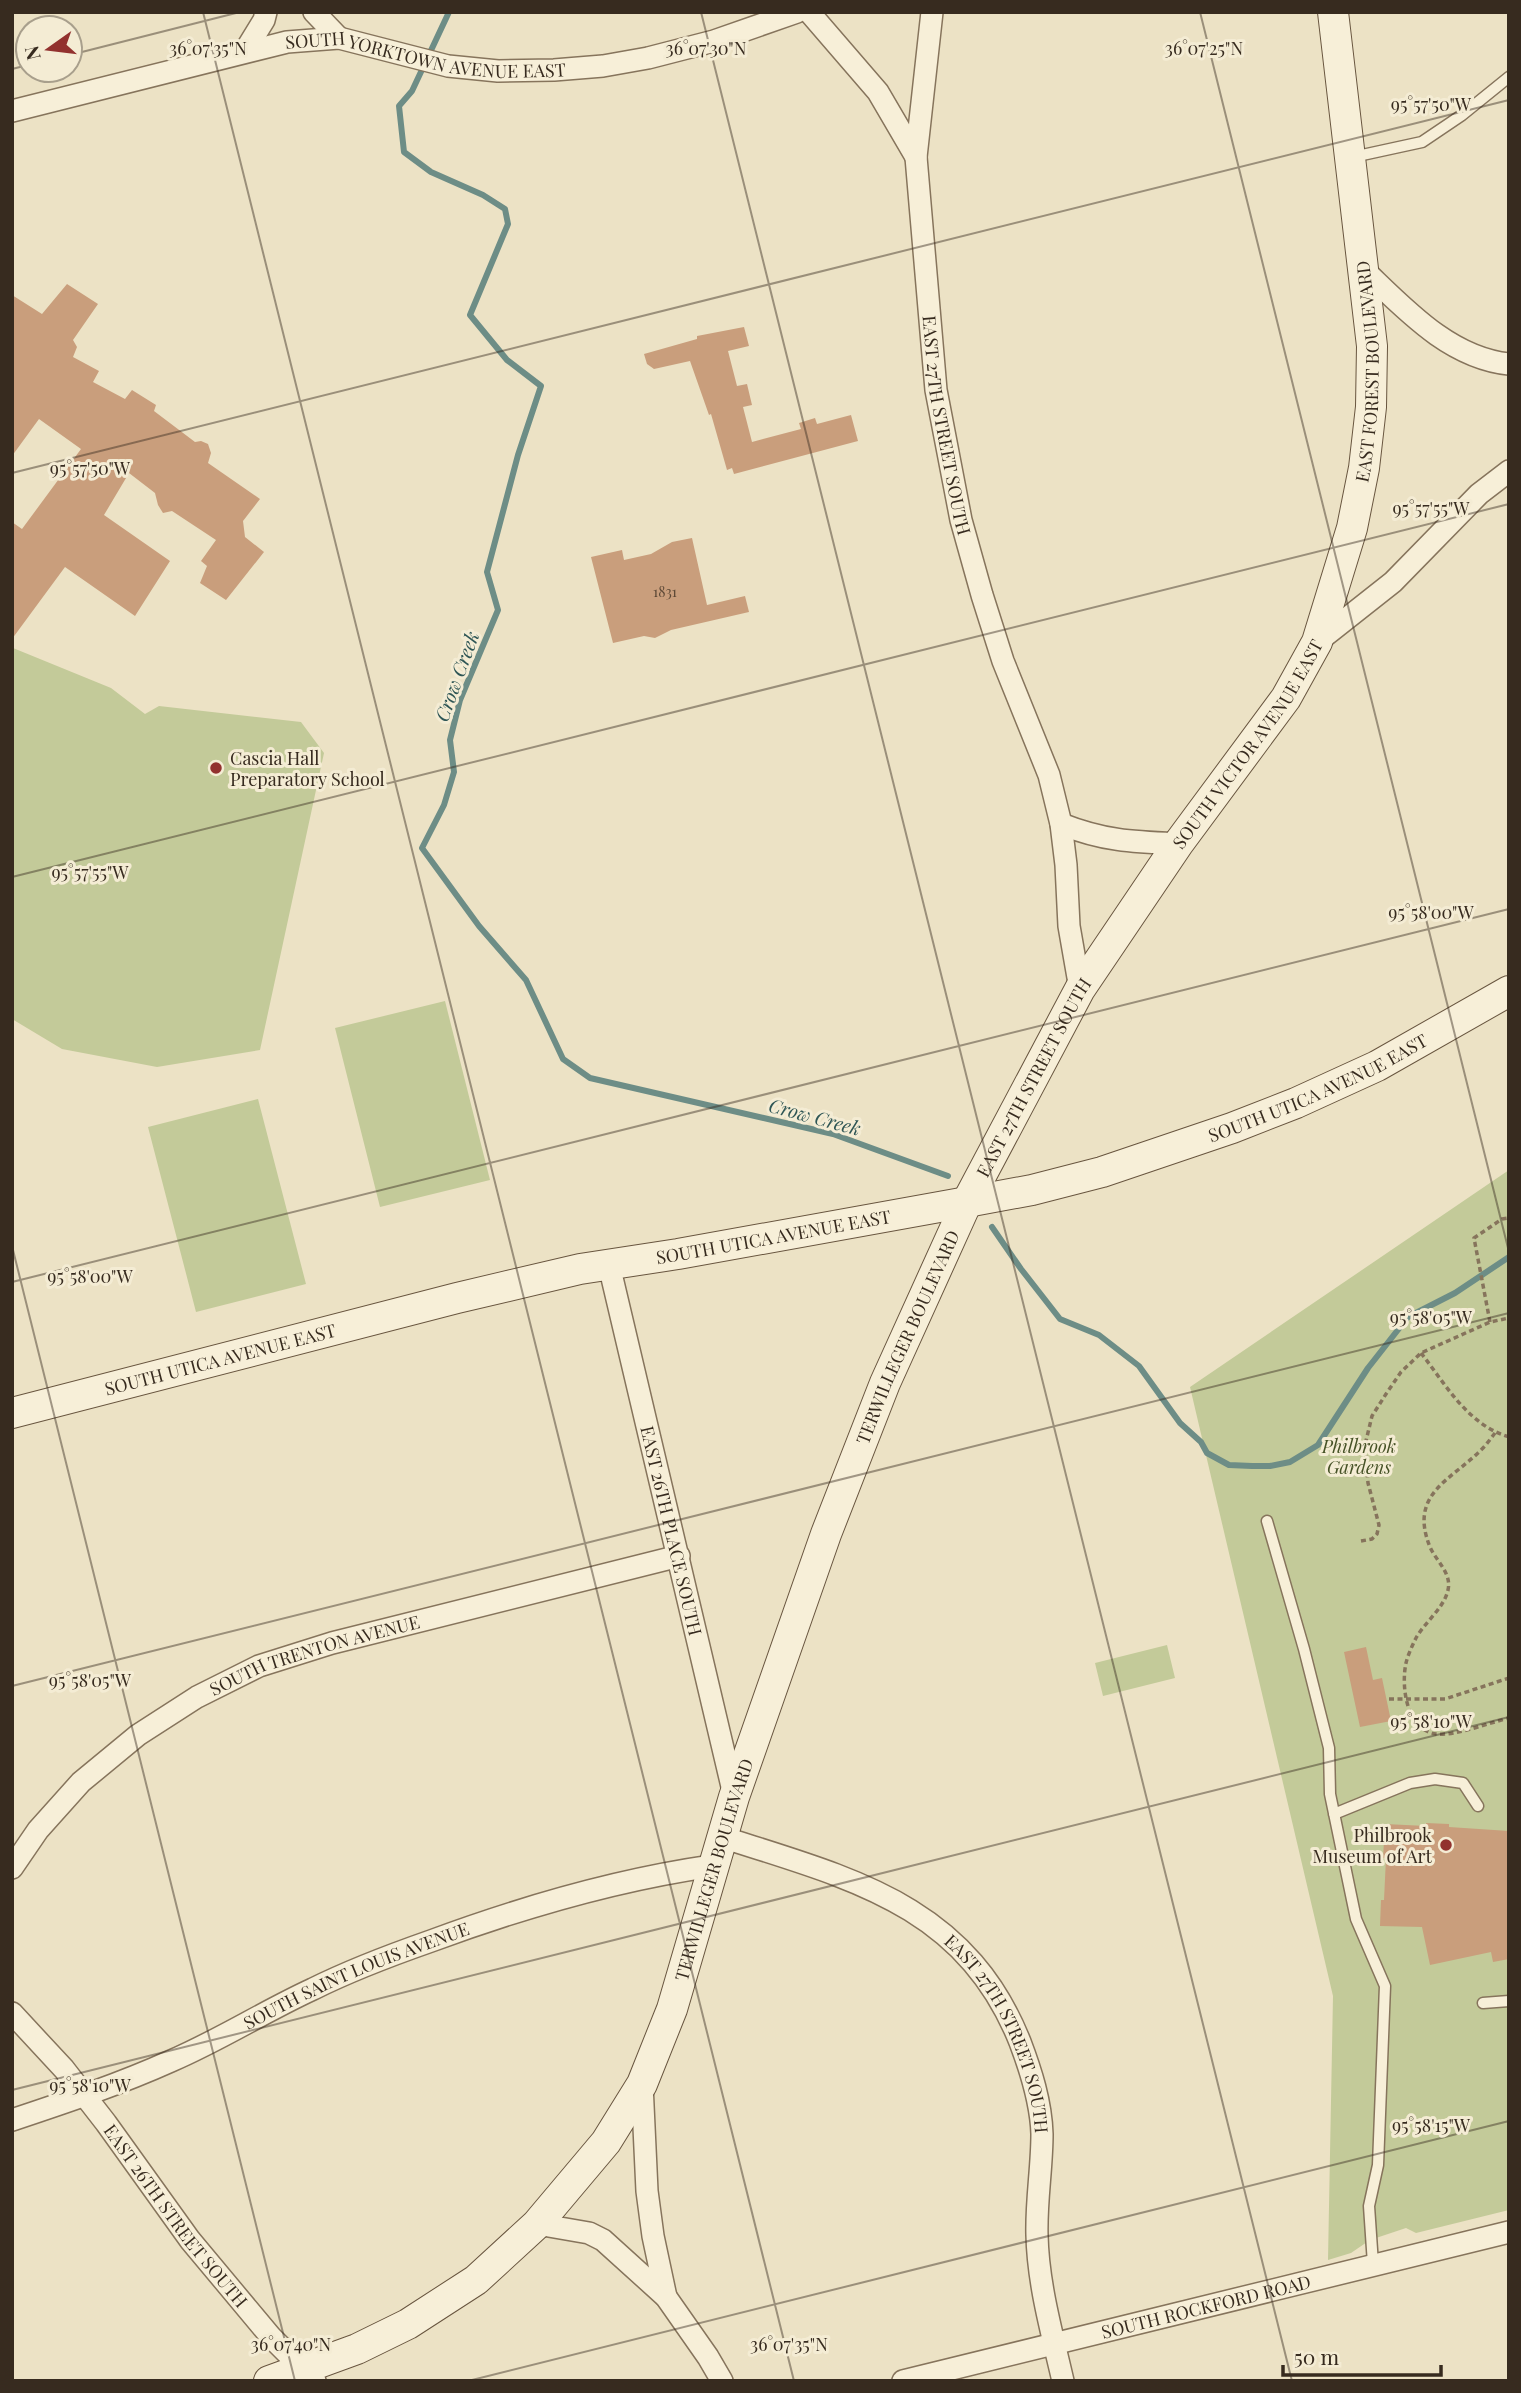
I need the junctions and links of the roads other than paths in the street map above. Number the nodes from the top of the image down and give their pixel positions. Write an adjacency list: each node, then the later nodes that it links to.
1 (266, 12): 8 (street)
2 (314, 12): 7 (street)
3 (797, 12): 7 (street, SOUTH YORKTOWN AVENUE EAST)
4 (809, 12): 11 (street)
5 (932, 12): 11 (street, EAST 27TH STREET SOUTH)
6 (1333, 12): 12 (street, EAST FOREST BOULEVARD)
7 (339, 37): 8 (street, SOUTH YORKTOWN AVENUE EAST)
8 (245, 51): 10 (street, SOUTH YORKTOWN AVENUE EAST)
9 (1509, 77): 12 (lane)
10 (12, 111)
11 (916, 157): 17 (street, EAST 27TH STREET SOUTH)
12 (1350, 158): 13 (street, EAST FOREST BOULEVARD)
13 (1363, 269): 14 (street); 16 (street, EAST FOREST BOULEVARD)
14 (1509, 364)
15 (1509, 471): 16 (street, SOUTH VICTOR AVENUE EAST)
16 (1317, 642): 18 (street, SOUTH VICTOR AVENUE EAST)
17 (1061, 824): 18 (street); 19 (street, EAST 27TH STREET SOUTH)
18 (1178, 844): 19 (street, SOUTH VICTOR AVENUE EAST)
19 (1080, 989): 21 (street, EAST 27TH STREET SOUTH)
20 (1509, 991): 21 (street, SOUTH UTICA AVENUE EAST)
21 (967, 1202): 22 (street, SOUTH UTICA AVENUE EAST); 26 (street, TERWILLEGER BOULEVARD)
22 (608, 1265): 23 (street, SOUTH UTICA AVENUE EAST); 25 (street, EAST 26TH PLACE SOUTH)
23 (12, 1413)
24 (1267, 1521): 28 (lane)
25 (679, 1556): 26 (street, EAST 26TH PLACE SOUTH); 31 (street, SOUTH TRENTON AVENUE)
26 (734, 1797): 29 (street, TERWILLEGER BOULEVARD)
27 (1478, 1806): 28 (lane)
28 (1334, 1814): 40 (lane)
29 (722, 1838): 30 (street, TERWILLEGER BOULEVARD); 42 (street, EAST 27TH STREET SOUTH)
30 (712, 1866): 35 (street, TERWILLEGER BOULEVARD); 36 (street, SOUTH SAINT LOUIS AVENUE)
31 (12, 1868)
32 (1509, 2001): 33 (lane)
33 (1482, 2003)
34 (12, 2013): 36 (street, EAST 26TH STREET SOUTH)
35 (642, 2084): 38 (street, TERWILLEGER BOULEVARD); 41 (street)
36 (84, 2095): 37 (street, SOUTH SAINT LOUIS AVENUE); 43 (street, EAST 26TH STREET SOUTH)
37 (12, 2120)
38 (537, 2224): 41 (street); 43 (street, TERWILLEGER BOULEVARD)
39 (1509, 2231): 40 (street, SOUTH ROCKFORD ROAD)
40 (1373, 2264): 42 (street, SOUTH ROCKFORD ROAD)
41 (666, 2297): 45 (street)
42 (1054, 2343): 46 (street, SOUTH ROCKFORD ROAD); 47 (street, EAST 27TH STREET SOUTH)
43 (309, 2375): 44 (street, TERWILLEGER BOULEVARD)
44 (269, 2381)
45 (722, 2381)
46 (903, 2381)
47 (1063, 2381)

